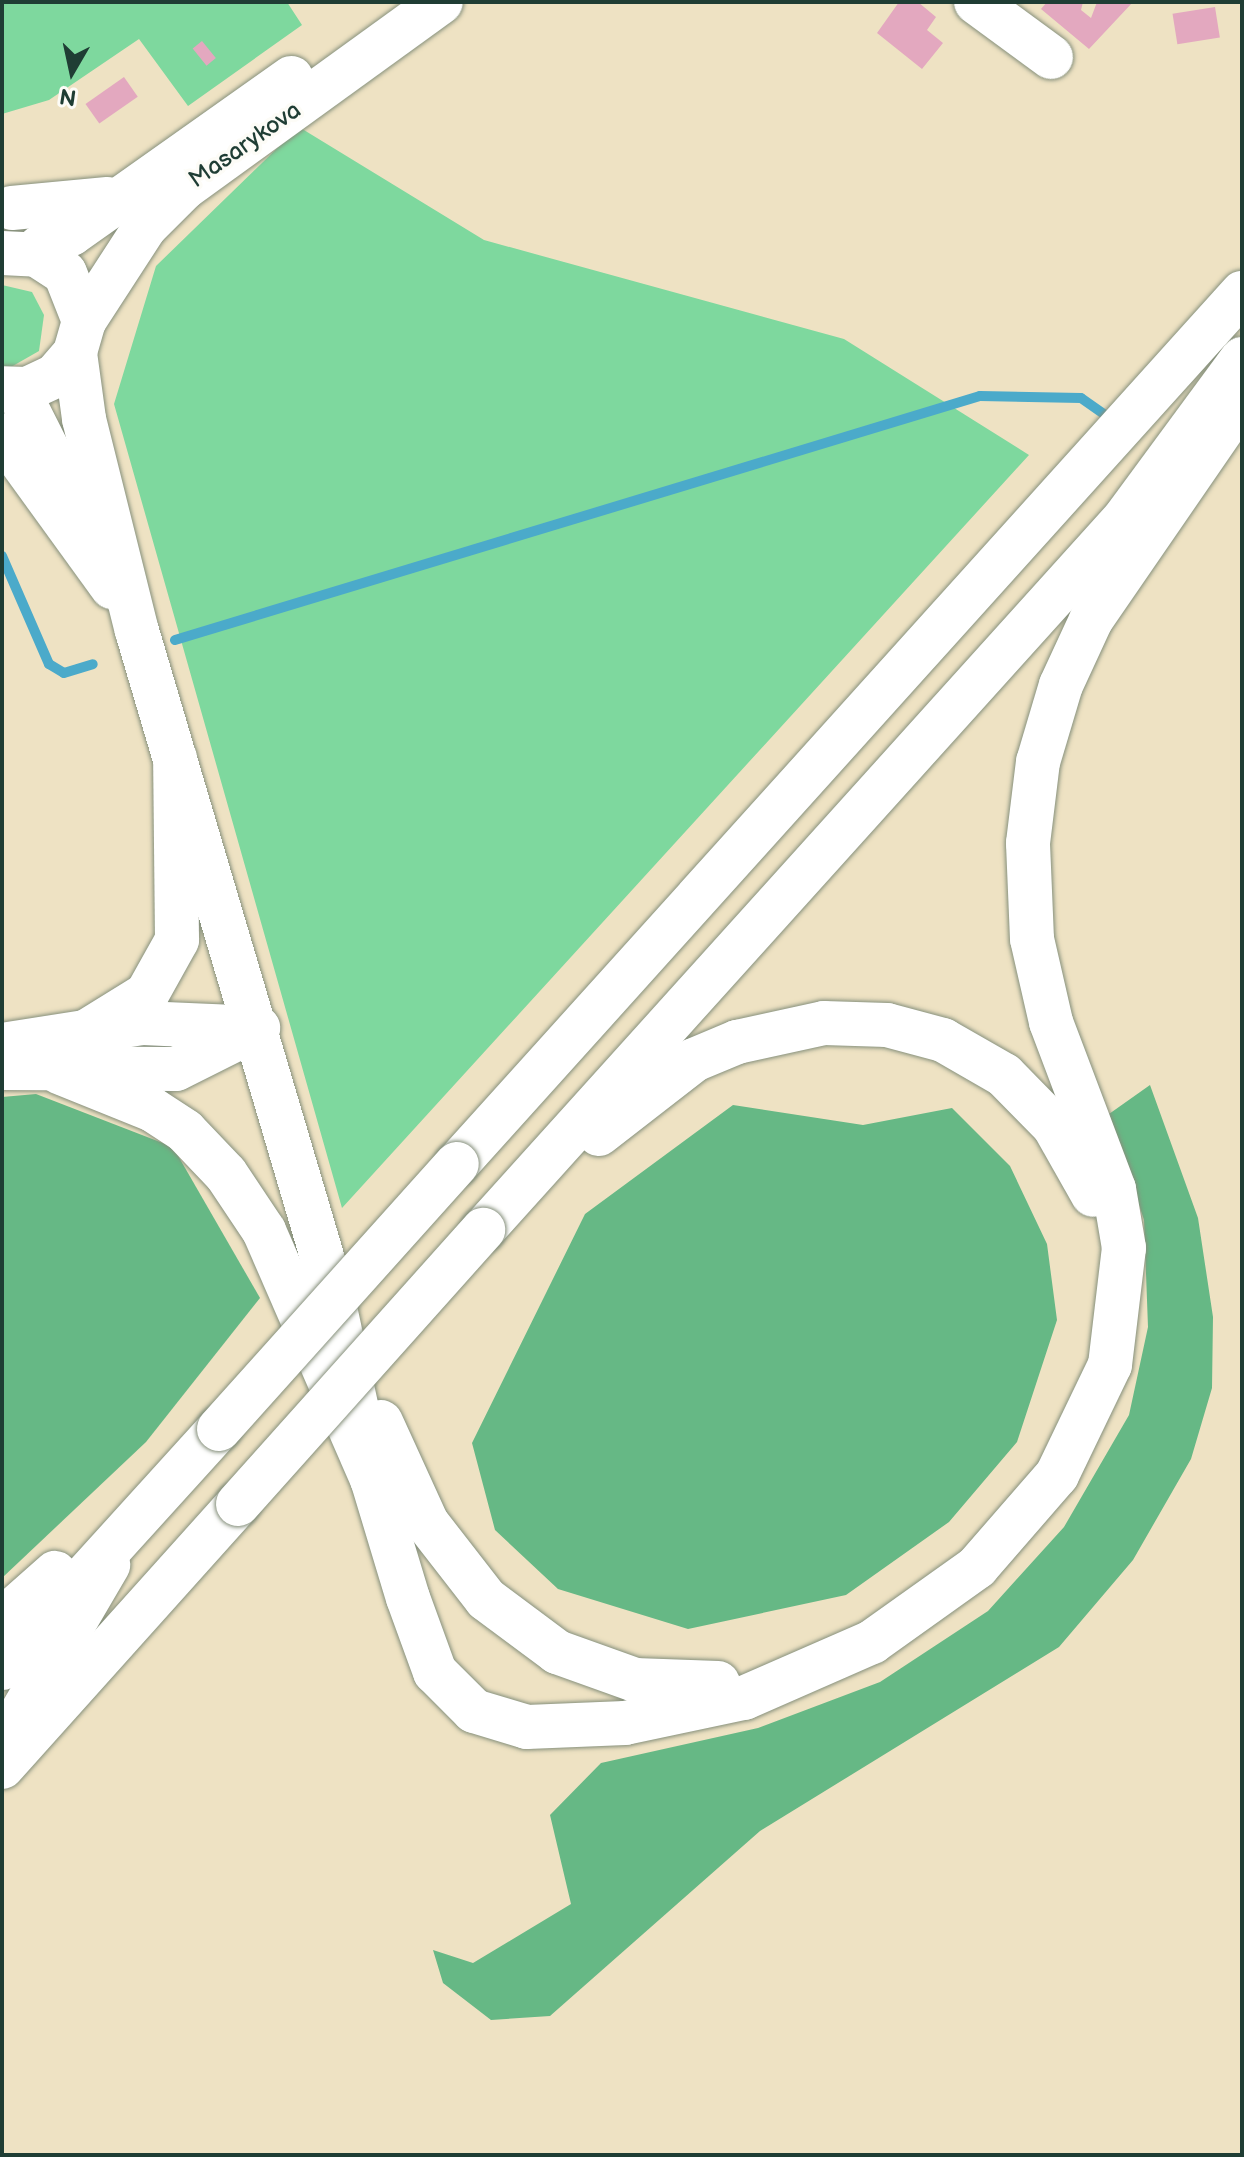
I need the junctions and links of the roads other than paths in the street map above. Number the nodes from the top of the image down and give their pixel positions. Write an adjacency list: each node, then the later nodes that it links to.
1 (416, 2): 5 (main road, Masarykova)
2 (441, 2): 10 (main road, Masarykova)
3 (976, 2): 4 (main road)
4 (1051, 57)
5 (122, 194): 6 (main road); 7 (main road, Masarykova)
6 (7, 199): 7 (main road)
7 (27, 252): 10 (main road)
8 (1242, 293): 16 (main road)
9 (1242, 327): 16 (main road)
10 (80, 337): 13 (main road, Masarykova); 19 (main road)
11 (1242, 359): 17 (main road)
12 (1242, 388): 17 (main road)
13 (10, 389): 18 (main road)
14 (1242, 400): 28 (main road)
15 (2, 435): 18 (main road)
16 (1080, 471): 29 (main road, bridge)
17 (1127, 515): 26 (main road)
18 (87, 544): 19 (main road)
19 (137, 631): 20 (main road)
20 (175, 758): 21 (main road); 22 (main road)
21 (258, 1028): 22 (main road); 25 (main road); 27 (main road)
22 (89, 1030): 23 (main road)
23 (2, 1045)
24 (2, 1068): 25 (main road)
25 (59, 1072): 30 (main road)
26 (483, 1230): 28 (main road); 32 (main road, bridge)
27 (329, 1280): 30 (main road); 34 (main road)
28 (1119, 1319): 34 (main road)
29 (219, 1429): 31 (main road); 33 (main road)
30 (372, 1479): 34 (main road)
31 (131, 1525): 35 (main road); 36 (main road)
32 (176, 1570): 35 (main road); 39 (main road)
33 (2, 1620)
34 (849, 1654)
35 (52, 1663): 37 (main road); 38 (main road)
36 (2, 1668)
37 (2, 1699)
38 (2, 1746)
39 (2, 1767)

